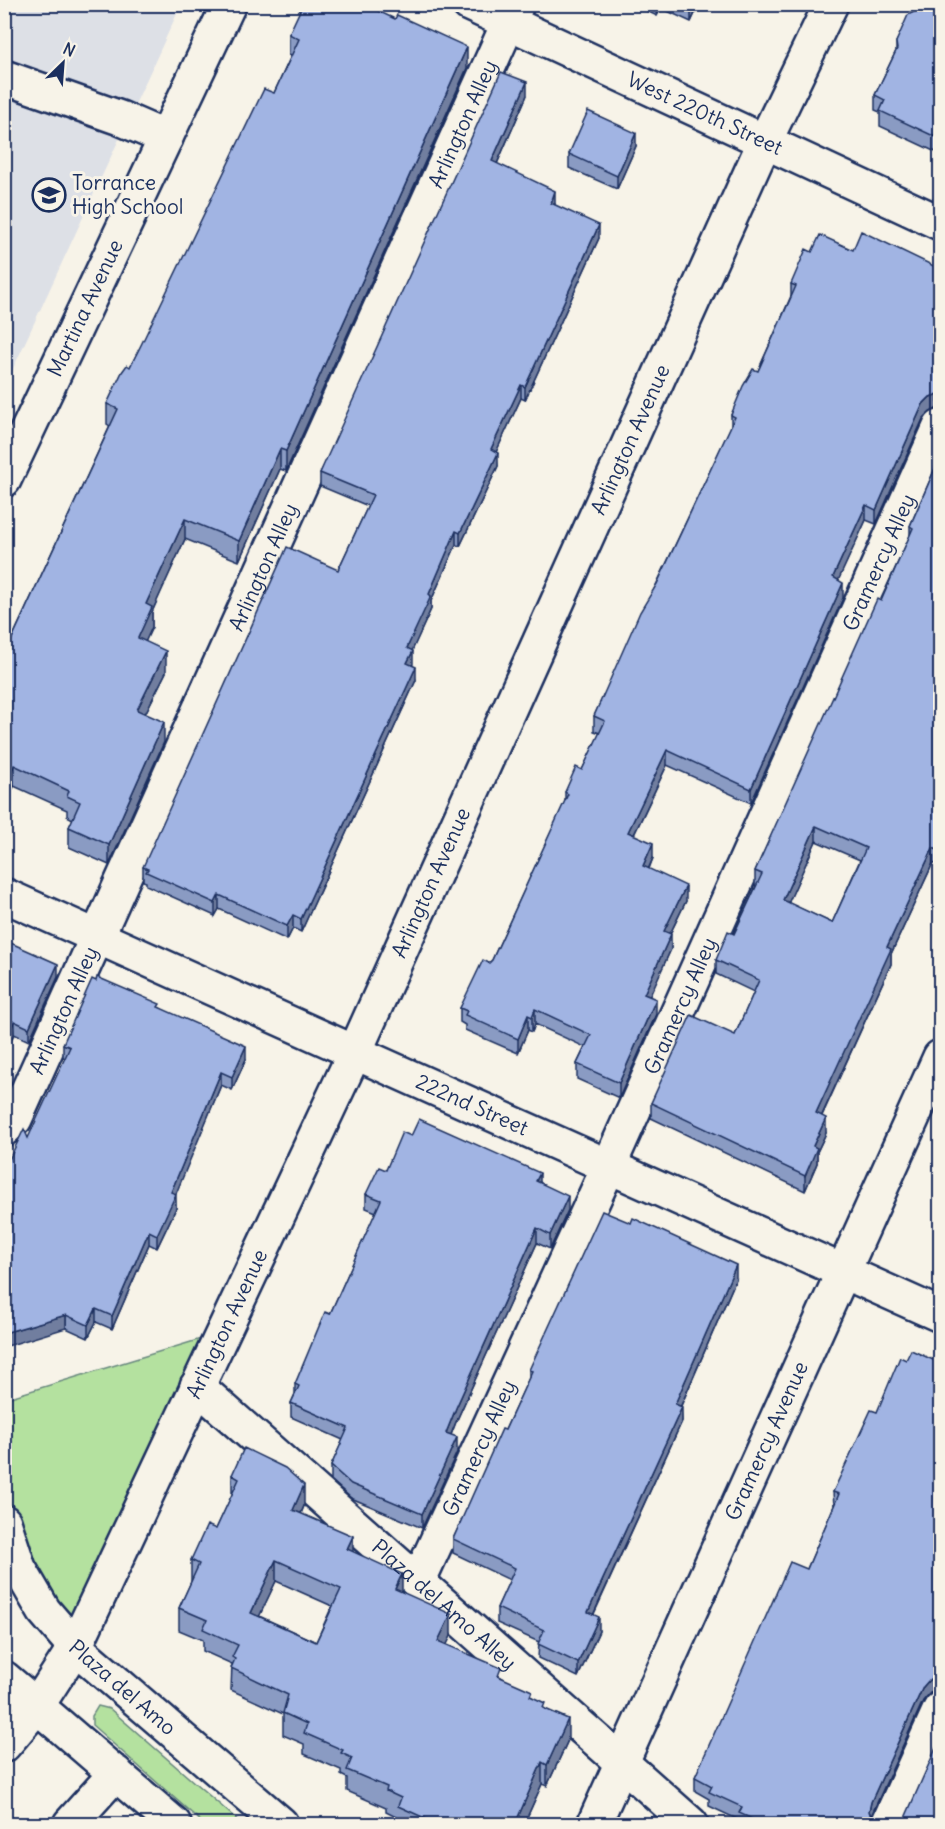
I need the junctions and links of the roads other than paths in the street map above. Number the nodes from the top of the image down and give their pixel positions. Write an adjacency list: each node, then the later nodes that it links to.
1 (229, 4): 6 (street, Martina Avenue)
2 (469, 4): 4 (street, West 220th Street)
3 (831, 4): 7 (street, Arlington Avenue)
4 (513, 14): 7 (street, West 220th Street); 13 (street, Arlington Alley)
5 (4, 77): 6 (street)
6 (166, 138): 10 (street, Martina Avenue)
7 (764, 144): 8 (street, West 220th Street); 14 (street, Arlington Avenue)
8 (940, 223)
9 (940, 428): 17 (street, Gramercy Alley)
10 (12, 444): 11 (street, Martina Avenue)
11 (4, 480)
12 (4, 895): 13 (street, 222nd Street)
13 (98, 938): 14 (street, 222nd Street); 16 (street, Arlington Alley)
14 (354, 1054): 17 (street, 222nd Street); 20 (street, Arlington Avenue)
15 (940, 1057): 18 (street, Gramercy Avenue)
16 (4, 1129)
17 (608, 1168): 18 (street, 222nd Street); 22 (street, Gramercy Alley)
18 (843, 1272): 19 (street, 222nd Street); 28 (street, Gramercy Avenue)
19 (940, 1316)
20 (197, 1386): 22 (street, Plaza del Amo Alley); 23 (street, Arlington Avenue)
21 (4, 1522): 23 (street, Plaza del Amo)
22 (418, 1582): 28 (street, Plaza del Amo Alley)
23 (75, 1647): 25 (street, Arlington Avenue); 32 (street, Plaza del Amo)
24 (4, 1678): 25 (street)
25 (37, 1706): 27 (street, Arlington Avenue); 29 (street)
26 (940, 1709): 35 (street)
27 (4, 1745)
28 (622, 1764): 33 (street, Gramercy Avenue); 34 (street, Plaza del Amo Alley)
29 (116, 1773): 30 (street); 31 (street)
30 (70, 1824)
31 (174, 1824)
32 (281, 1824)
33 (594, 1824)
34 (691, 1824)
35 (888, 1824)

